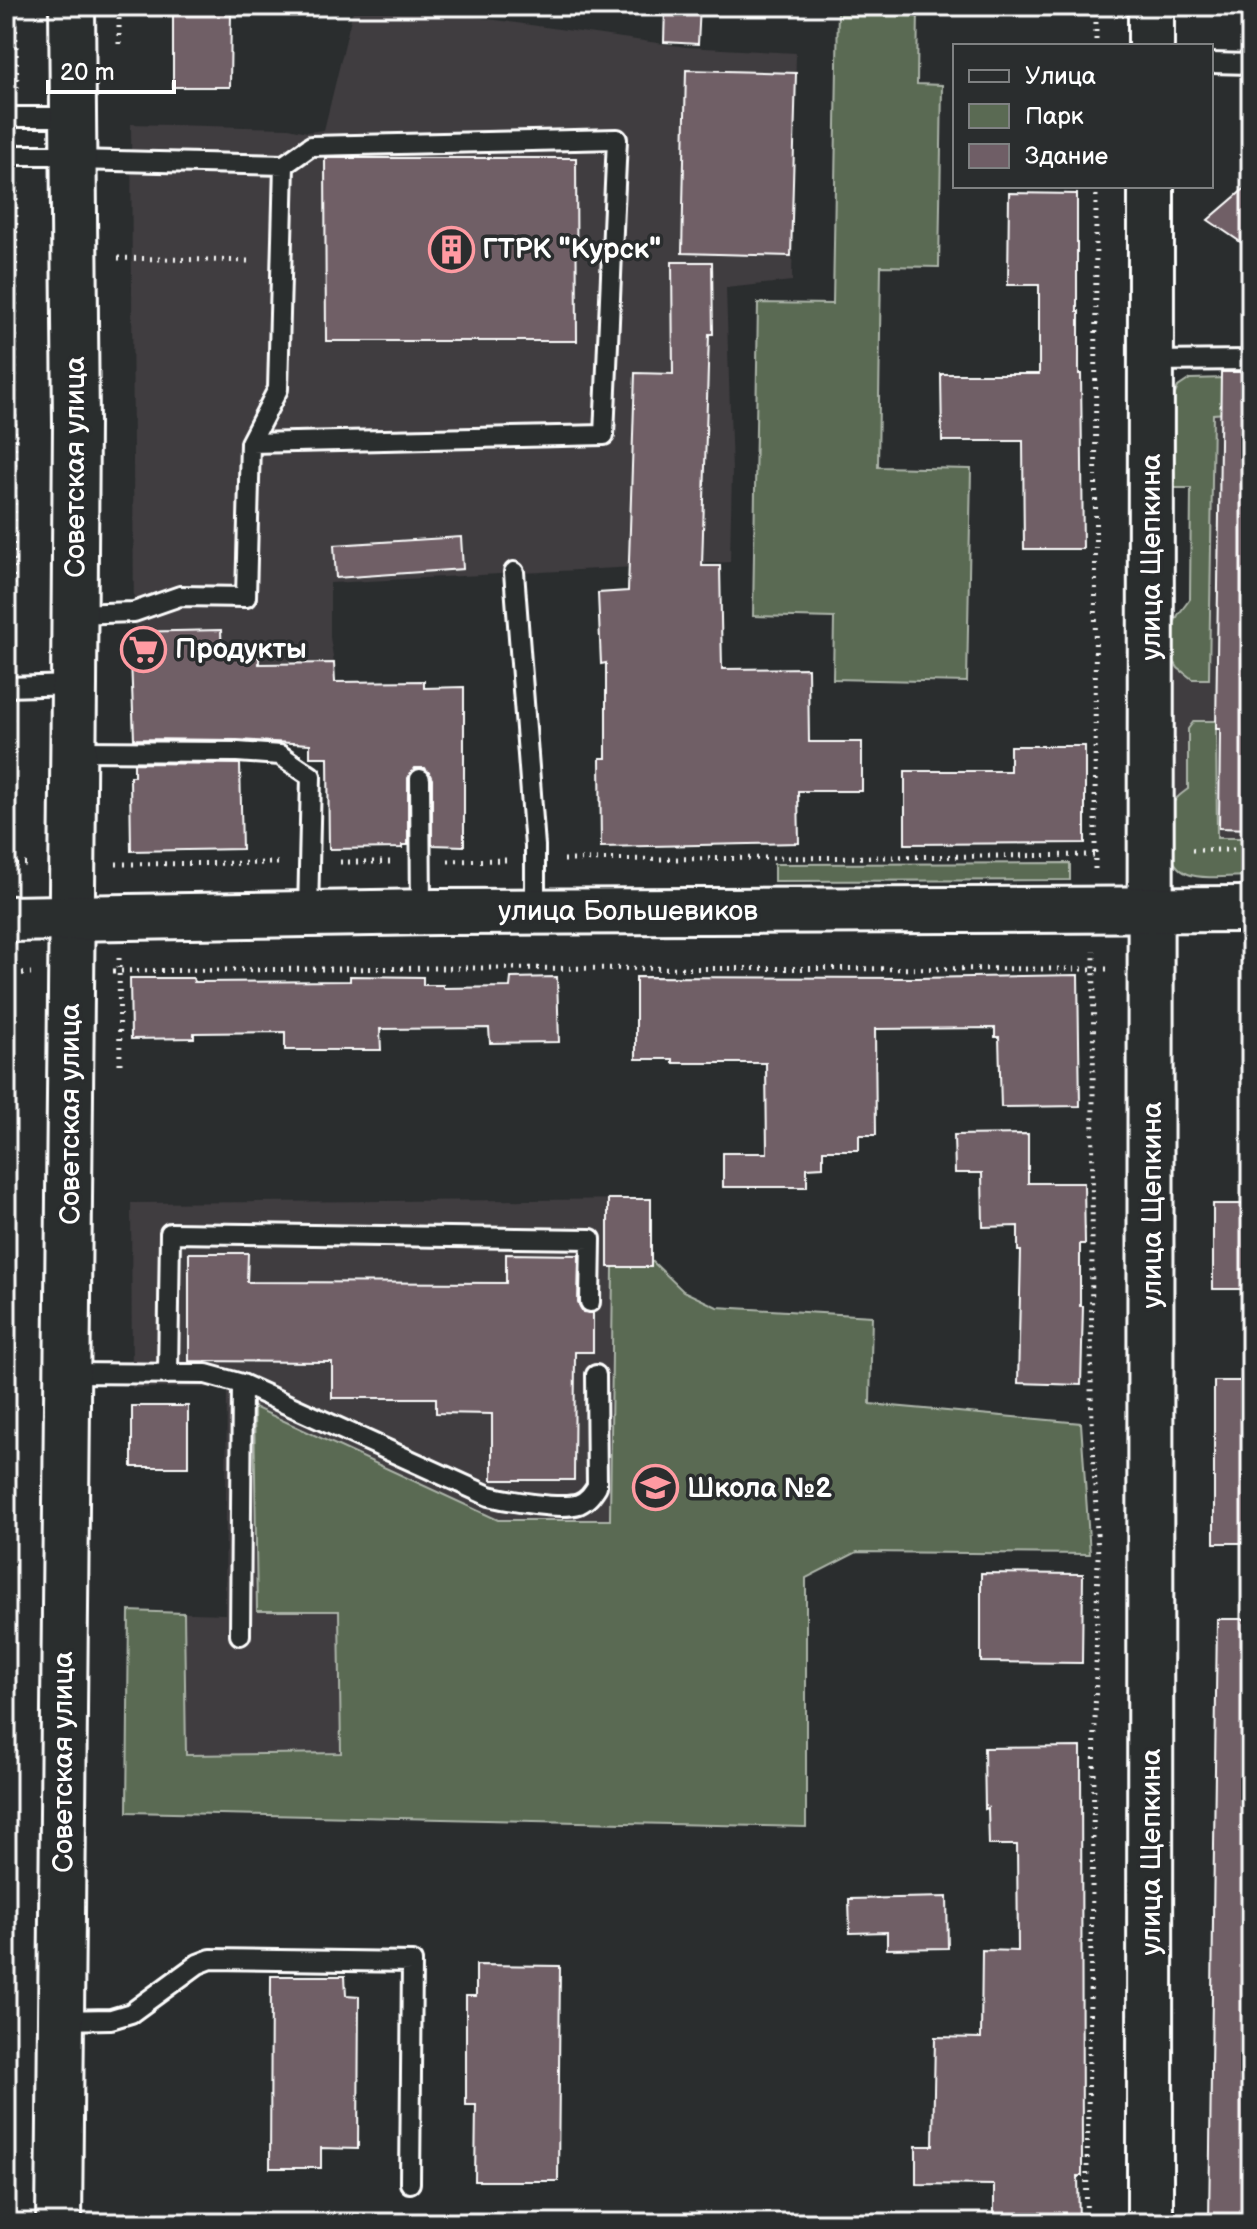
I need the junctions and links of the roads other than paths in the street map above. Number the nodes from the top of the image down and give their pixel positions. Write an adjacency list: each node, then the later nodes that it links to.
1 (72, 6): 7 (street, Советская улица)
2 (1151, 6): 3 (street)
3 (1151, 44)
4 (1213, 63): 5 (lane)
5 (1251, 64)
6 (12, 117): 7 (lane)
7 (73, 144): 8 (lane); 9 (lane); 15 (street, Советская улица)
8 (11, 155)
9 (284, 165): 13 (lane); 13 (lane)
10 (1151, 188): 12 (street, улица Щепкина)
11 (1251, 360): 12 (lane)
12 (1151, 361): 20 (street, улица Щепкина)
13 (250, 443): 15 (lane)
14 (514, 572): 23 (lane)
15 (74, 614): 16 (street, Советская улица)
16 (74, 685): 17 (lane); 18 (street, Советская улица)
17 (9, 687)
18 (73, 751): 24 (lane); 25 (street, Советская улица)
19 (420, 779): 22 (lane)
20 (1152, 908): 21 (street, улица Большевиков); 23 (street, улица Большевиков); 36 (street, улица Щепкина)
21 (1251, 909)
22 (421, 912): 23 (street, улица Большевиков); 24 (street, улица Большевиков)
23 (535, 912)
24 (308, 914): 25 (street, улица Большевиков)
25 (72, 918): 26 (street, улица Большевиков); 28 (street, Советская улица)
26 (6, 919)
27 (590, 1302): 29 (lane)
28 (67, 1373): 29 (lane); 33 (street, Советская улица)
29 (168, 1374): 31 (lane)
30 (596, 1375): 31 (lane)
31 (242, 1384): 32 (lane)
32 (240, 1635)
33 (61, 2020): 34 (lane); 35 (street, Советская улица)
34 (410, 2183)
35 (59, 2223)
36 (1150, 2223)

